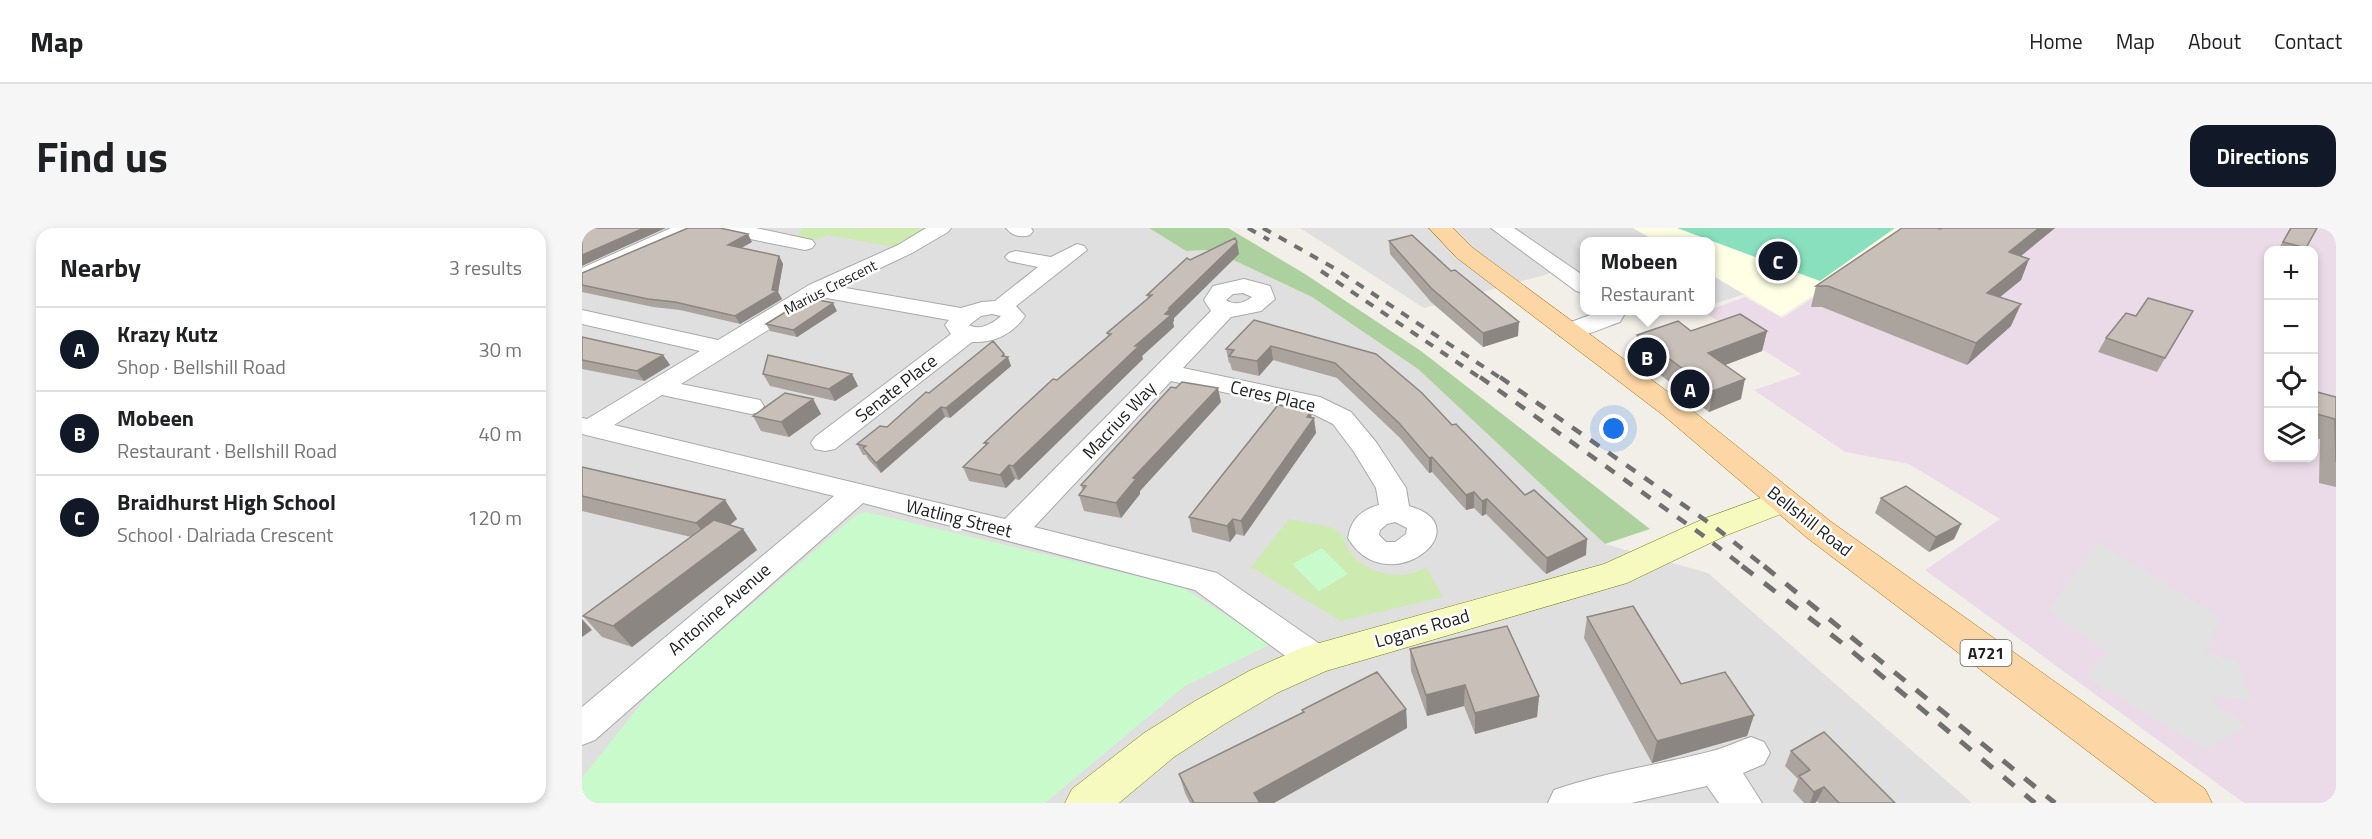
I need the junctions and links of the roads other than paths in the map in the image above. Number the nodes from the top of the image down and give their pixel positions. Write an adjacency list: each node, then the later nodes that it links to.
1 (687, 228): 10 (street)
2 (725, 228): 6 (street)
3 (941, 228): 12 (street, Marius Crescent)
4 (1440, 228): 17 (main road, Bellshill Road / A721)
5 (1501, 228): 11 (street)
6 (800, 236)
7 (1077, 250): 9 (street, Senate Place)
8 (1016, 257): 9 (street)
9 (1055, 264): 16 (street, Senate Place)
10 (582, 276)
11 (1580, 283)
12 (817, 290): 16 (street, Senate Place); 18 (street, Marius Crescent)
13 (1226, 309): 19 (street, Macrius Way)
14 (1613, 315): 17 (street)
15 (582, 317): 18 (street)
16 (965, 325): 23 (street, Senate Place)
17 (1568, 331): 25 (main road, Bellshill Road / A721)
18 (720, 348): 20 (street, Marius Crescent)
19 (1164, 372): 26 (street, Ceres Place); 27 (street, Macrius Way)
20 (659, 387): 21 (street); 22 (street, Marius Crescent)
21 (751, 406)
22 (587, 427): 24 (street, Watling Street)
23 (825, 443)
24 (857, 492): 27 (street, Watling Street); 29 (street, Antonine Avenue)
25 (1782, 501): 28 (street, Logans Road); 35 (main road, Bellshill Road / A721)
26 (1395, 512)
27 (1012, 531): 28 (street, Watling Street)
28 (1315, 659): 32 (street, Logans Road)
29 (584, 725)
30 (1751, 753): 31 (street)
31 (1716, 767): 33 (street); 34 (street)
32 (1087, 803)
33 (1568, 803)
34 (1742, 803)
35 (2190, 803)

